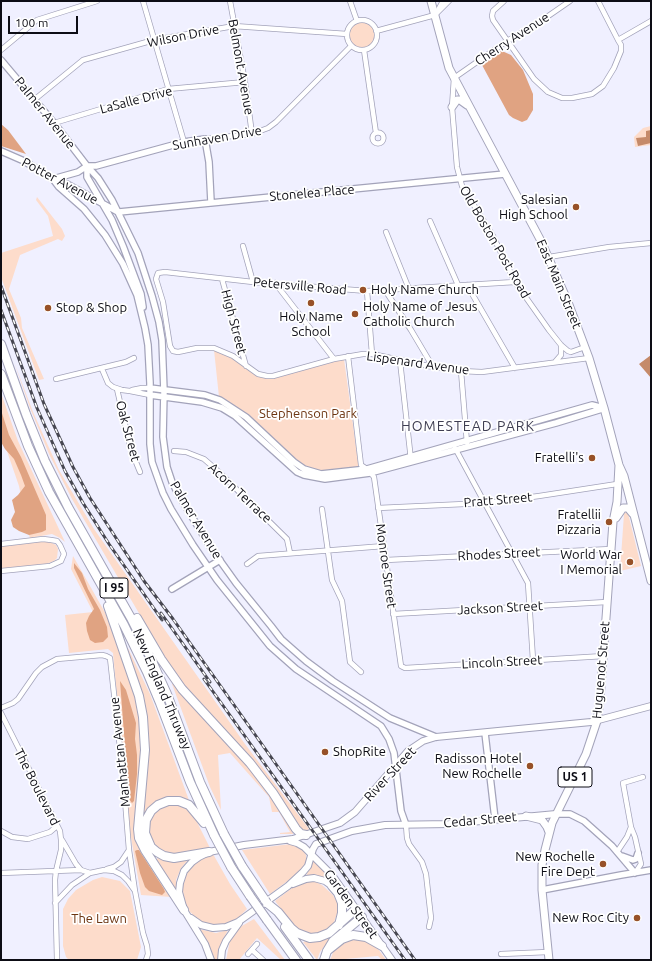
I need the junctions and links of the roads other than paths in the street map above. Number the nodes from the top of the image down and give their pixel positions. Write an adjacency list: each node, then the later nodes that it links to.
1 (97, 1): 21 (street)
2 (143, 1): 17 (street)
3 (230, 1): 14 (street, Belmont Avenue)
4 (350, 1): 12 (street)
5 (431, 1): 11 (main road, East Main Street / US 1)
6 (443, 1): 11 (street)
7 (449, 1): 11 (street)
8 (504, 1): 19 (street)
9 (570, 1): 19 (street, Cherry Avenue)
10 (598, 1): 18 (street)
11 (435, 15): 15 (street); 24 (main road, East Main Street / US 1)
12 (357, 21): 15 (street); 16 (street)
13 (651, 21): 18 (street)
14 (234, 26): 16 (street, Wilson Drive); 17 (street, Wilson Drive); 25 (street, Belmont Avenue)
15 (376, 31): 22 (street)
16 (347, 34): 20 (street)
17 (154, 40): 26 (street); 27 (street, Wilson Drive)
18 (618, 40): 19 (street)
19 (507, 41): 24 (street, Cherry Avenue)
20 (351, 46): 22 (street); 32 (street, Sunhaven Drive)
21 (1, 50)
22 (364, 50): 31 (street)
23 (1, 60): 27 (street, Palmer Avenue)
24 (454, 78): 28 (street, Old Boston Post Road); 29 (main road, East Main Street / US 1)
25 (244, 82): 26 (street, LaSalle Drive); 32 (street, Belmont Avenue)
26 (168, 90): 30 (street, LaSalle Drive); 34 (street)
27 (34, 100): 30 (street, Palmer Avenue)
28 (452, 107): 29 (main road); 38 (street, Old Boston Post Road)
29 (470, 107): 37 (main road, East Main Street / US 1)
30 (54, 123): 36 (street, Palmer Avenue)
31 (376, 133)
32 (252, 134): 33 (street, Sunhaven Drive)
33 (205, 138): 34 (street, Sunhaven Drive); 41 (street)
34 (184, 142): 36 (street, Sunhaven Drive)
35 (1, 151): 39 (street, Potter Avenue)
36 (87, 166): 39 (street, Sunhaven Drive); 40 (street, Palmer Avenue); 42 (street, Palmer Avenue)
37 (505, 174): 38 (street, Stonelea Place); 47 (main road, East Main Street / US 1)
38 (459, 178): 41 (street, Stonelea Place); 50 (street, Old Boston Post Road)
39 (53, 179): 40 (street, Potter Avenue); 57 (street, Palmer Avenue)
40 (100, 202): 42 (street, Potter Avenue); 57 (street, Palmer Avenue)
41 (211, 202): 42 (street, Stonelea Place)
42 (118, 212): 78 (street, Palmer Avenue)
43 (430, 221): 52 (street)
44 (386, 232): 54 (street)
45 (651, 243): 47 (street)
46 (243, 246): 49 (street)
47 (549, 257): 60 (main road, East Main Street / US 1)
48 (222, 279): 49 (street, Petersville Road); 61 (street, Petersville Road); 69 (street, High Street)
49 (252, 282): 51 (street, Petersville Road)
50 (515, 282): 53 (street, Petersville Road); 59 (street, Old Boston Post Road)
51 (275, 283): 56 (street, Petersville Road); 66 (street)
52 (458, 285): 53 (street, Petersville Road); 54 (street, Petersville Road)
53 (467, 285): 71 (street)
54 (408, 289): 55 (street, Petersville Road)
55 (385, 290): 56 (street, Petersville Road); 70 (street)
56 (367, 291): 62 (street)
57 (145, 328): 76 (street, Palmer Avenue)
58 (1, 344): 107 (highway, New England Thruway / I 95)
59 (561, 345): 60 (street); 68 (street)
60 (585, 347): 65 (main road, East Main Street / US 1)
61 (173, 351): 69 (street, Lispenard Avenue)
62 (372, 354): 63 (street, Lispenard Avenue); 67 (street, Lispenard Avenue)
63 (348, 356): 66 (street, Lispenard Avenue); 88 (street, Monroe Street)
64 (134, 358): 72 (street)
65 (589, 358): 68 (street, Lispenard Avenue); 82 (main road, East Main Street / US 1)
66 (334, 359): 69 (street, Lispenard Avenue)
67 (400, 361): 70 (street, Lispenard Avenue); 86 (street)
68 (553, 363): 71 (street, Lispenard Avenue)
69 (246, 366)
70 (433, 367): 73 (street, Lispenard Avenue)
71 (515, 368): 73 (street, Lispenard Avenue)
72 (102, 369): 75 (street); 77 (street)
73 (461, 371): 83 (street)
74 (1, 374): 108 (highway, New England Thruway / I 95)
75 (56, 380)
76 (150, 388): 78 (street); 79 (street); 80 (street, Palmer Avenue)
77 (117, 389): 79 (street); 89 (street, Oak Street)
78 (164, 390): 81 (street, Palmer Avenue); 88 (street)
79 (130, 391): 80 (street)
80 (150, 395): 81 (street); 105 (street, Palmer Avenue)
81 (163, 397): 88 (street); 102 (street, Palmer Avenue)
82 (604, 408): 83 (street); 87 (main road, East Main Street / US 1)
83 (468, 444): 84 (street)
84 (455, 447): 86 (street); 91 (street)
85 (174, 451): 100 (street, Acorn Terrace)
86 (411, 459): 88 (street)
87 (619, 465): 90 (main road, Huguenot Street / US 1); 94 (main road, East Main Street / US 1)
88 (369, 471): 92 (street, Monroe Street)
89 (140, 472)
90 (617, 484): 91 (street, Pratt Street); 95 (main road, Huguenot Street / US 1)
91 (486, 503): 92 (street, Pratt Street); 101 (street)
92 (378, 508): 97 (street, Monroe Street)
93 (322, 509): 99 (street)
94 (635, 518): 95 (main road); 109 (main road, East Main Street / US 1)
95 (613, 522): 98 (main road, Huguenot Street / US 1)
96 (1, 544): 106 (street)
97 (384, 546): 99 (street); 103 (street, Monroe Street)
98 (611, 549): 101 (street, Rhodes Street); 111 (main road, Huguenot Street / US 1)
99 (328, 551): 100 (street); 117 (street)
100 (290, 553): 104 (street)
101 (512, 554): 103 (street, Rhodes Street); 112 (street)
102 (220, 560): 105 (street); 123 (street, Palmer Avenue)
103 (386, 560): 113 (street, Monroe Street)
104 (247, 564)
105 (208, 567): 110 (street); 124 (street, Palmer Avenue)
106 (1, 571)
107 (110, 580): 135 (highway); 158 (highway, New England Thruway / I 95, bridge)
108 (99, 581): 134 (highway, New England Thruway / I 95); 157 (highway)
109 (651, 581)
110 (172, 589)
111 (607, 602): 112 (street, Jackson Street); 114 (main road, Huguenot Street / US 1)
112 (530, 607): 113 (street, Jackson Street); 115 (street)
113 (393, 614): 116 (street, Monroe Street)
114 (604, 656): 115 (street, Lincoln Street); 121 (main road, Huguenot Street / US 1)
115 (533, 660): 116 (street, Lincoln Street)
116 (401, 666)
117 (360, 672)
118 (651, 706): 121 (main road, River Street)
119 (1, 708): 138 (street, Manhattan Avenue)
120 (1, 713): 130 (street, The Boulevard)
121 (597, 721): 122 (main road, River Street); 126 (main road, Huguenot Street / US 1)
122 (485, 733): 123 (main road, River Street); 128 (street)
123 (436, 736): 124 (main road, River Street)
124 (396, 764): 129 (street, Palmer Avenue); 135 (main road, River Street)
125 (643, 777): 131 (street)
126 (556, 814): 127 (main road, Cedar Street); 133 (main road, Huguenot Street / US 1); 142 (street, Cedar Street)
127 (526, 816): 128 (main road, Cedar Street); 133 (main road)
128 (495, 819): 129 (main road, Cedar Street)
129 (406, 825): 141 (main road, Cedar Street); 162 (street)
130 (57, 826): 132 (street); 136 (street, The Boulevard)
131 (631, 827): 140 (street); 142 (street)
132 (1, 831)
133 (549, 832): 152 (main road, Huguenot Street / US 1)
134 (214, 835): 139 (highway); 176 (highway, New England Thruway / I 95, bridge)
135 (306, 835): 137 (main road, River Street)
136 (62, 840): 143 (street, The Boulevard); 146 (street, The Boulevard)
137 (286, 840): 139 (main road); 141 (main road, Garden Street)
138 (129, 850): 144 (street); 153 (street, Manhattan Avenue)
139 (209, 852): 157 (main road)
140 (638, 853): 142 (street); 149 (street)
141 (311, 854): 150 (main road); 155 (main road, Garden Street)
142 (618, 854): 149 (street, Cedar Street)
143 (81, 870): 146 (street); 148 (street)
144 (104, 870): 148 (street); 153 (street)
145 (651, 870): 149 (street)
146 (56, 871): 147 (street); 154 (street, The Boulevard)
147 (1, 873)
148 (90, 873): 154 (street)
149 (635, 873): 152 (street)
150 (288, 886): 151 (main road); 160 (main road)
151 (332, 886): 155 (main road); 161 (highway)
152 (542, 890): 167 (main road, Huguenot Street / US 1)
153 (135, 891): 172 (street, Manhattan Avenue)
154 (55, 902): 170 (street, The Boulevard)
155 (351, 902): 156 (main road, Garden Street)
156 (356, 909): 159 (main road, Garden Street); 161 (highway)
157 (185, 911): 160 (main road); 173 (main road)
158 (277, 913): 161 (highway); 177 (highway, New England Thruway / I 95)
159 (362, 917): 164 (main road, Garden Street); 166 (highway)
160 (242, 919): 174 (main road)
161 (338, 926)
162 (429, 927)
163 (257, 944): 165 (street)
164 (382, 946): 166 (highway); 179 (main road, Garden Street)
165 (252, 950): 168 (street); 175 (street)
166 (327, 951): 178 (highway)
167 (548, 952): 169 (street); 180 (main road, Huguenot Street / US 1)
168 (248, 954)
169 (501, 954)
170 (57, 958): 171 (street)
171 (60, 960)
172 (146, 960)
173 (211, 960)
174 (221, 960)
175 (263, 960)
176 (296, 960)
177 (309, 960)
178 (324, 960)
179 (392, 960)
180 (549, 960)

